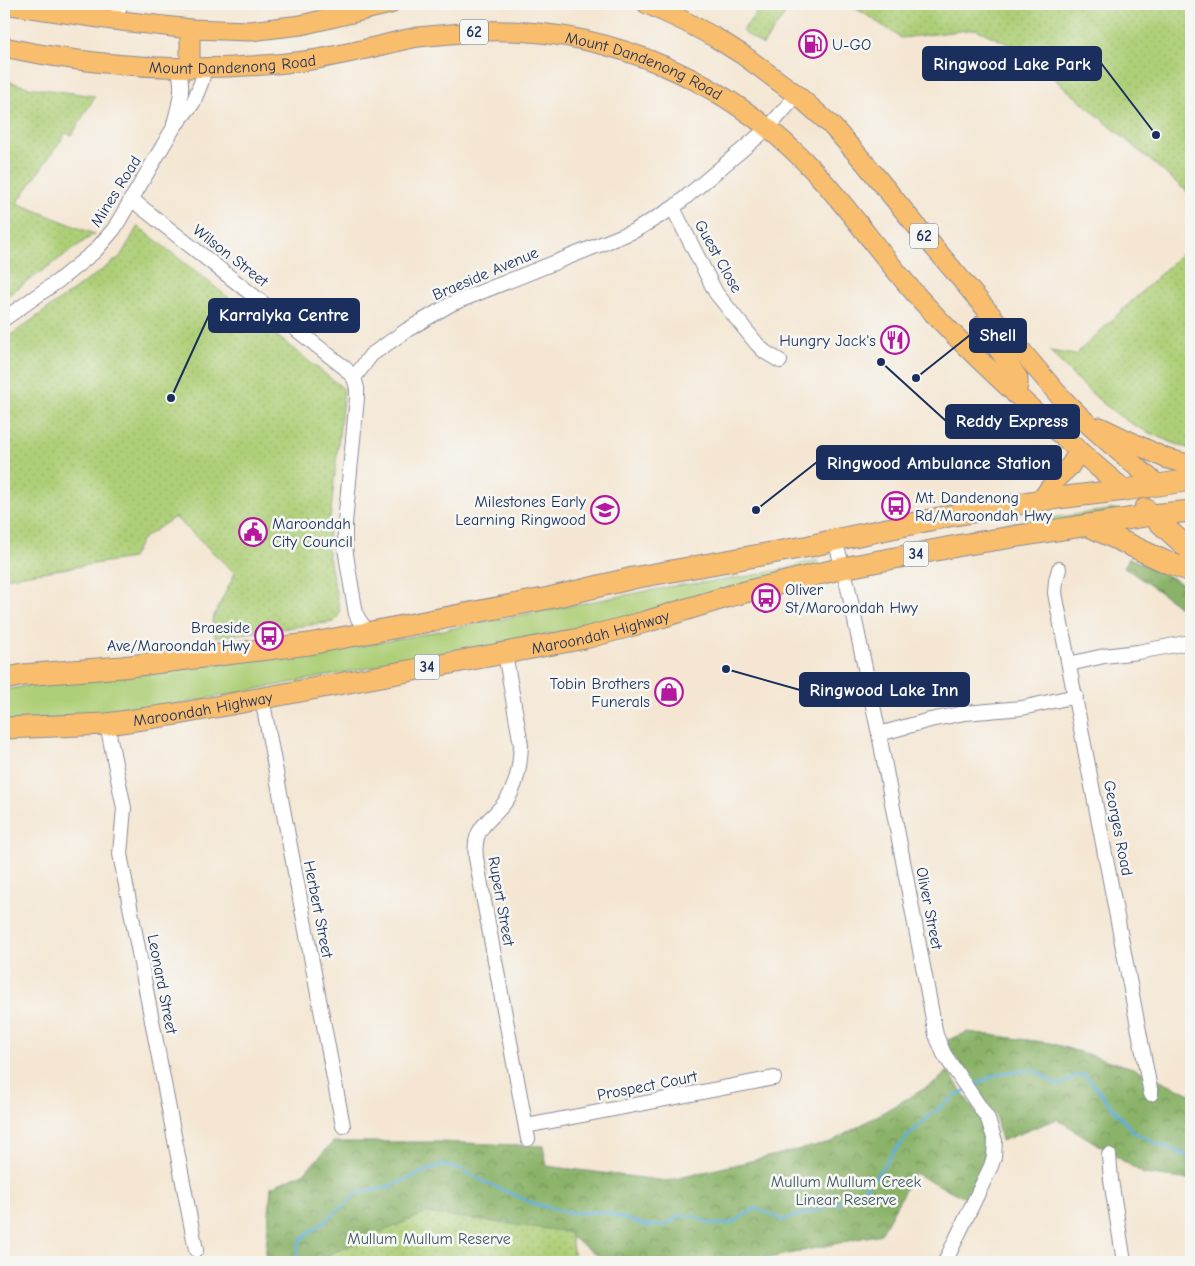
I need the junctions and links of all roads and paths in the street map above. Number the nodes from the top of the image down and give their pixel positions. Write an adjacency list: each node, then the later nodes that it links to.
1 (4, 4): 4 (main road, Mount Dandenong Road)
2 (390, 4): 5 (main road, Mount Dandenong Road)
3 (647, 4): 8 (main road, 62)
4 (117, 12): 5 (main road, Mount Dandenong Road)
5 (190, 29): 7 (main road)
6 (4, 47): 7 (main road, Mount Dandenong Road / 62)
7 (191, 68): 9 (street, Mines Road); 9 (street, Mines Road); 10 (main road, Mount Dandenong Road / 62)
8 (797, 95): 10 (street, Braeside Avenue); 13 (main road, 62)
9 (174, 127): 11 (street, Mines Road)
10 (768, 128): 12 (street, Braeside Avenue); 15 (main road, Mount Dandenong Road / 62)
11 (131, 199): 14 (street, Mines Road); 17 (street, Wilson Street)
12 (673, 208): 16 (street, Guest Close); 17 (street, Braeside Avenue)
13 (984, 316): 15 (main road); 18 (main road); 19 (main road, 62)
14 (4, 319)
15 (952, 333): 18 (main road, Mount Dandenong Road / 62)
16 (780, 361)
17 (354, 378): 34 (street)
18 (1015, 394): 20 (main road, Mount Dandenong Road / 62)
19 (1085, 421): 21 (main road); 23 (main road, 62)
20 (1079, 451): 24 (main road, Mount Dandenong Road / 62); 25 (main road)
21 (1191, 465)
22 (1191, 480): 23 (highway, 34)
23 (1158, 485): 24 (highway, 34); 26 (highway, 62)
24 (1124, 490): 25 (highway, 34); 27 (highway, 62)
25 (1041, 500): 29 (highway, 34)
26 (1190, 512): 27 (highway, Maroondah Highway / 34)
27 (1152, 515): 28 (highway, Maroondah Highway / 34); 30 (highway, 62)
28 (1087, 526): 31 (highway, Maroondah Highway / 34); 33 (highway)
29 (835, 540): 31 (street, Oliver Street); 34 (highway, 34)
30 (1191, 550)
31 (844, 568): 36 (highway, Maroondah Highway / 34); 43 (street, Oliver Street)
32 (1059, 569): 37 (street, Georges Road)
33 (1191, 571)
34 (368, 632): 38 (highway, 34)
35 (1191, 642): 37 (street)
36 (505, 653): 40 (highway, Maroondah Highway / 34); 47 (street, Rupert Street)
37 (1069, 664): 39 (street, Georges Road)
38 (4, 679)
39 (1076, 696): 43 (street); 45 (street, Georges Road)
40 (262, 698): 41 (highway, Maroondah Highway / 34); 46 (street, Herbert Street)
41 (107, 724): 42 (highway, Maroondah Highway / 34); 49 (street, Leonard Street)
42 (4, 728)
43 (879, 734): 50 (street, Oliver Street)
44 (774, 1078): 47 (street, Prospect Court)
45 (1151, 1094)
46 (342, 1126)
47 (527, 1132)
48 (1109, 1155): 51 (street)
49 (196, 1250)
50 (945, 1262)
51 (1124, 1262)

